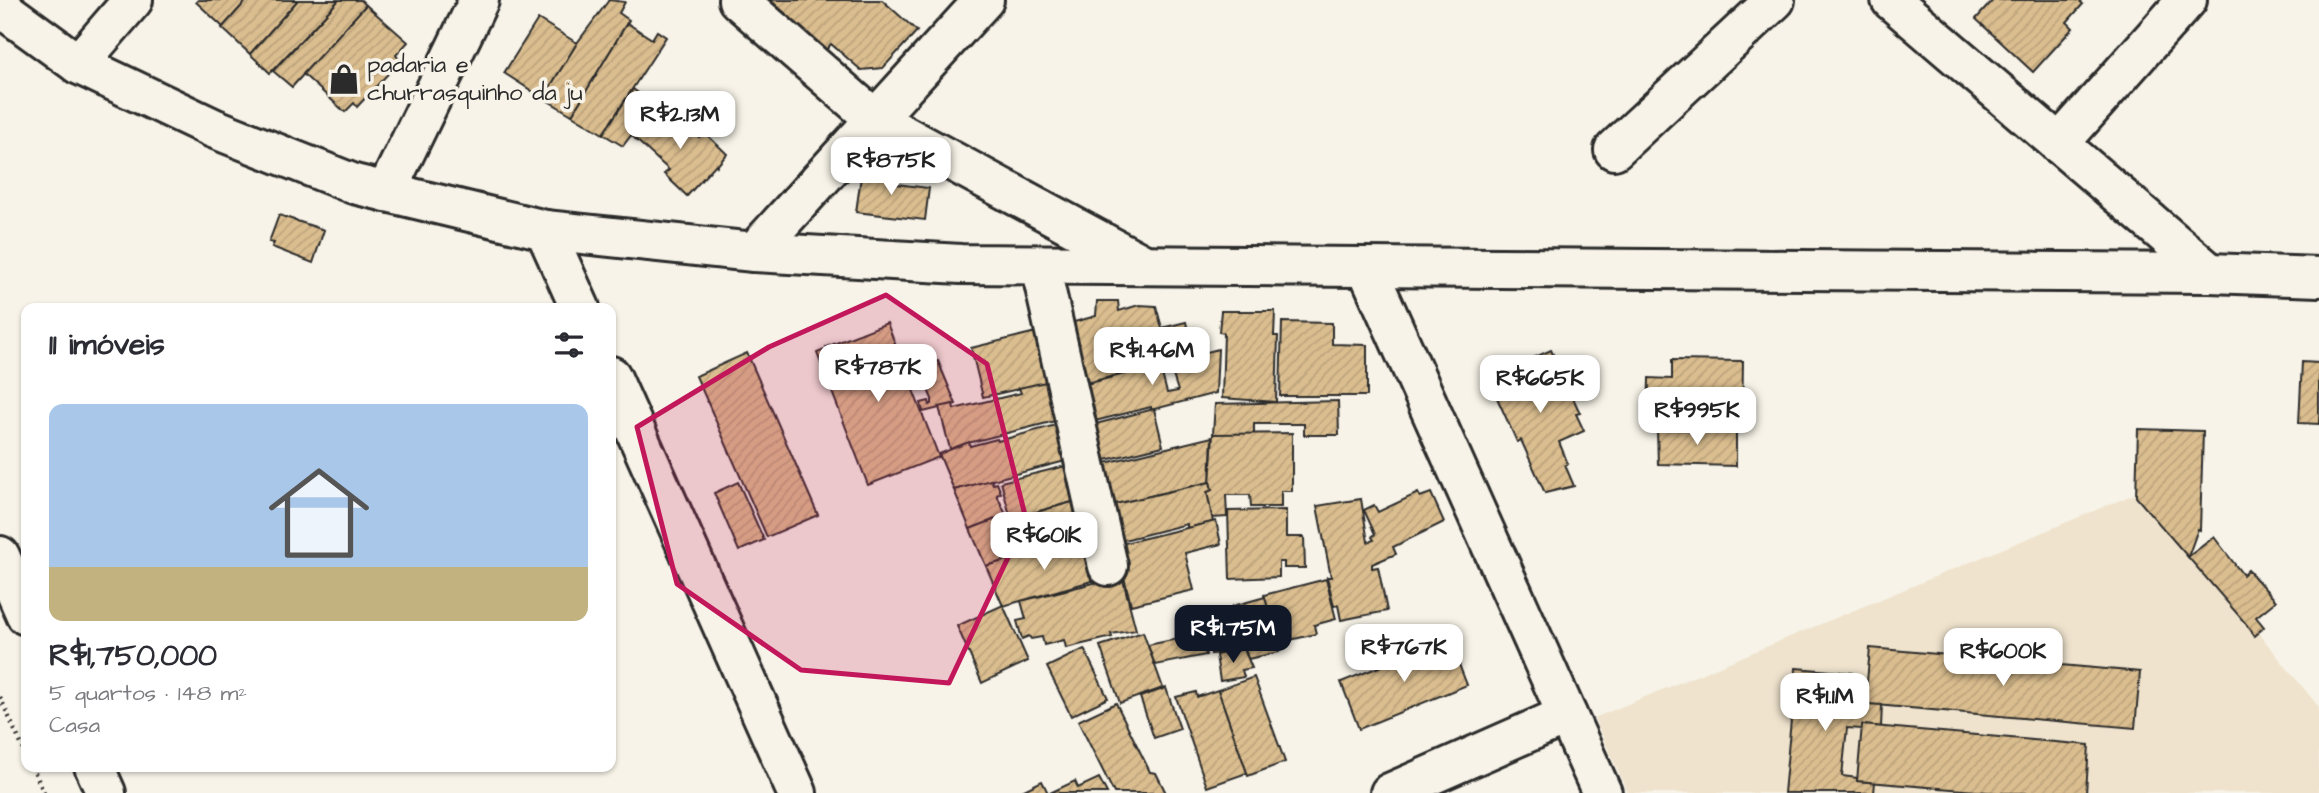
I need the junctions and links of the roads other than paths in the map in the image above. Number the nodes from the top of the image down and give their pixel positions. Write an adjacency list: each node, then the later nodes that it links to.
1 (133, 0): 9 (street)
2 (479, 0): 13 (street)
3 (738, 0): 10 (street)
4 (984, 0): 10 (street)
5 (1775, 0): 12 (street)
6 (1891, 0): 11 (street)
7 (2187, 0): 11 (street)
8 (0, 6): 9 (street)
9 (78, 64): 13 (street)
10 (876, 120): 15 (street); 17 (street)
11 (2059, 144): 19 (street)
12 (1614, 150)
13 (386, 192): 14 (street)
14 (545, 230): 15 (street); 21 (street)
15 (754, 252): 16 (street)
16 (1040, 265): 17 (street); 24 (street)
17 (1146, 265): 18 (street)
18 (1367, 268): 19 (street); 26 (street)
19 (2210, 273): 20 (street)
20 (2319, 276)
21 (578, 303)
22 (616, 387): 29 (street)
23 (0, 556): 25 (street)
24 (1108, 566)
25 (21, 604)
26 (1567, 715): 30 (street); 31 (street)
27 (97, 772): 28 (street)
28 (106, 793)
29 (797, 793)
30 (1390, 793)
31 (1602, 793)

